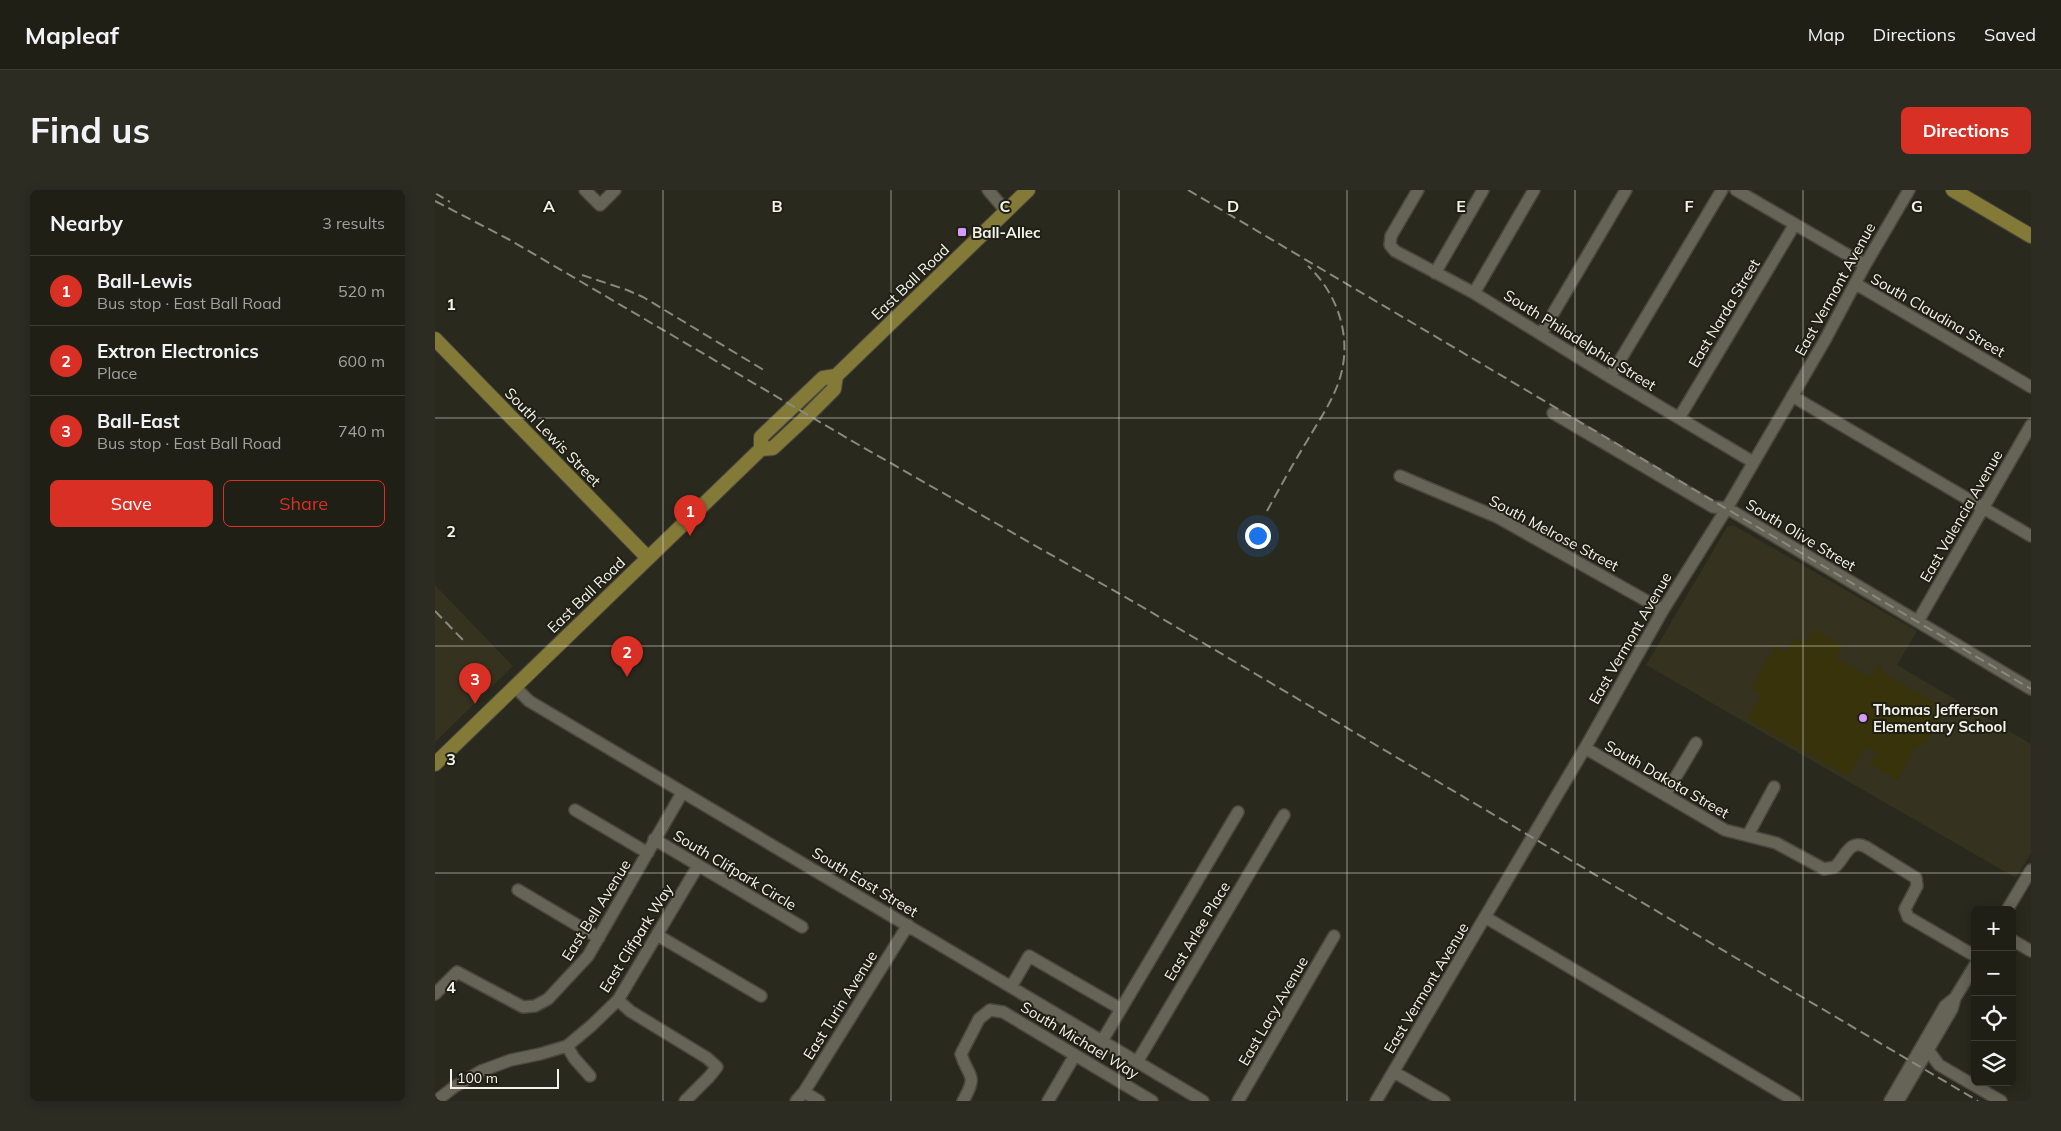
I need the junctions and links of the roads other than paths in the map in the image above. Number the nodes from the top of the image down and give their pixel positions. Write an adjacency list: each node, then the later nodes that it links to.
1 (585, 190): 2 (street)
2 (615, 190)
3 (987, 190): 13 (street)
4 (1028, 190): 13 (main road, East Ball Road)
5 (1418, 190): 17 (street, South Philadelphia Street)
6 (1483, 190): 17 (street)
7 (1534, 190): 19 (street)
8 (1626, 190): 20 (street)
9 (1722, 190): 22 (street)
10 (1736, 190): 14 (street, South Claudina Street)
11 (1909, 190): 16 (street, East Vermont Avenue)
12 (1953, 190): 15 (main road)
13 (1006, 211): 33 (main road, East Ball Road)
14 (1795, 224): 16 (street, South Claudina Street); 26 (street, East Narda Street)
15 (2031, 236)
16 (1865, 265): 18 (street, East Vermont Avenue)
17 (1435, 273): 19 (street, South Philadelphia Street)
18 (1856, 284): 23 (street, South Claudina Street); 24 (street, East Vermont Avenue)
19 (1474, 293): 20 (street, South Philadelphia Street)
20 (1541, 334): 22 (street, South Philadelphia Street)
21 (435, 339): 33 (main road, South Lewis Street)
22 (1610, 378): 26 (street, South Philadelphia Street)
23 (2031, 387)
24 (1792, 396): 28 (street, East Vermont Avenue); 31 (street)
25 (1553, 413): 30 (street, South Olive Street)
26 (1679, 418): 28 (street, South Philadelphia Street)
27 (2031, 426): 31 (street, East Valencia Avenue)
28 (1753, 462): 30 (street, East Vermont Avenue)
29 (1400, 476): 34 (street, South Melrose Street)
30 (1727, 508): 34 (street, East Vermont Avenue); 35 (street, South Olive Street)
31 (1983, 508): 32 (street); 35 (street, East Valencia Avenue)
32 (2031, 536)
33 (648, 558): 36 (main road, East Ball Road)
34 (1663, 610): 39 (street, East Vermont Avenue)
35 (1918, 622): 37 (street, South Olive Street)
36 (515, 687): 40 (main road, East Ball Road); 42 (street, South East Street)
37 (2031, 689)
38 (1696, 744): 43 (street)
39 (1585, 748): 43 (street, South Dakota Street); 54 (street, East Vermont Avenue)
40 (435, 764)
41 (1774, 787): 47 (street)
42 (682, 793): 48 (street, East Bell Avenue); 55 (street, South East Street)
43 (1665, 795): 47 (street, South Dakota Street)
44 (575, 810): 49 (street)
45 (1238, 812): 69 (street)
46 (1284, 815): 74 (street, East Arlee Place)
47 (1748, 835): 62 (street, South Dakota Street)
48 (654, 839): 49 (street, East Bell Avenue); 50 (street, South Clifpark Circle)
49 (648, 853): 59 (street, East Bell Avenue)
50 (698, 866): 56 (street, South Clifpark Circle); 57 (street, East Clifpark Way)
51 (2031, 870): 53 (street)
52 (518, 890): 59 (street)
53 (2009, 906)
54 (1485, 917): 75 (street, East Vermont Avenue); 89 (street)
55 (908, 925): 64 (street, South East Street); 77 (street, East Turin Avenue)
56 (801, 927)
57 (657, 935): 66 (street); 68 (street, East Clifpark Way)
58 (1334, 936): 86 (street, East Lacy Avenue)
59 (599, 938): 65 (street, East Bell Avenue)
60 (2016, 942): 61 (street)
61 (2031, 951)
62 (1971, 954)
63 (1971, 972): 67 (street)
64 (1011, 987): 69 (street); 70 (street, South East Street)
65 (435, 994)
66 (761, 996)
67 (1955, 998): 72 (street); 90 (street)
68 (618, 1000): 71 (street, East Clifpark Way); 80 (street)
69 (1121, 1009): 70 (street)
70 (1102, 1041): 74 (street, South East Street)
71 (567, 1046): 76 (street); 79 (street, East Clifpark Way)
72 (1928, 1050): 91 (street); 92 (street)
73 (1075, 1056): 83 (street, South Michael Way); 84 (street); 85 (street, South Michael Way)
74 (1137, 1062): 78 (street, South East Street)
75 (1394, 1072): 87 (street, East Vermont Avenue); 88 (street)
76 (590, 1076)
77 (804, 1092): 81 (street, East Turin Avenue); 82 (street)
78 (1197, 1099)
79 (436, 1101)
80 (685, 1101)
81 (796, 1101)
82 (819, 1101)
83 (963, 1101)
84 (1048, 1101)
85 (1152, 1101)
86 (1238, 1101)
87 (1376, 1101)
88 (1444, 1101)
89 (1795, 1101)
90 (1890, 1101)
91 (1898, 1101)
92 (2001, 1101)

